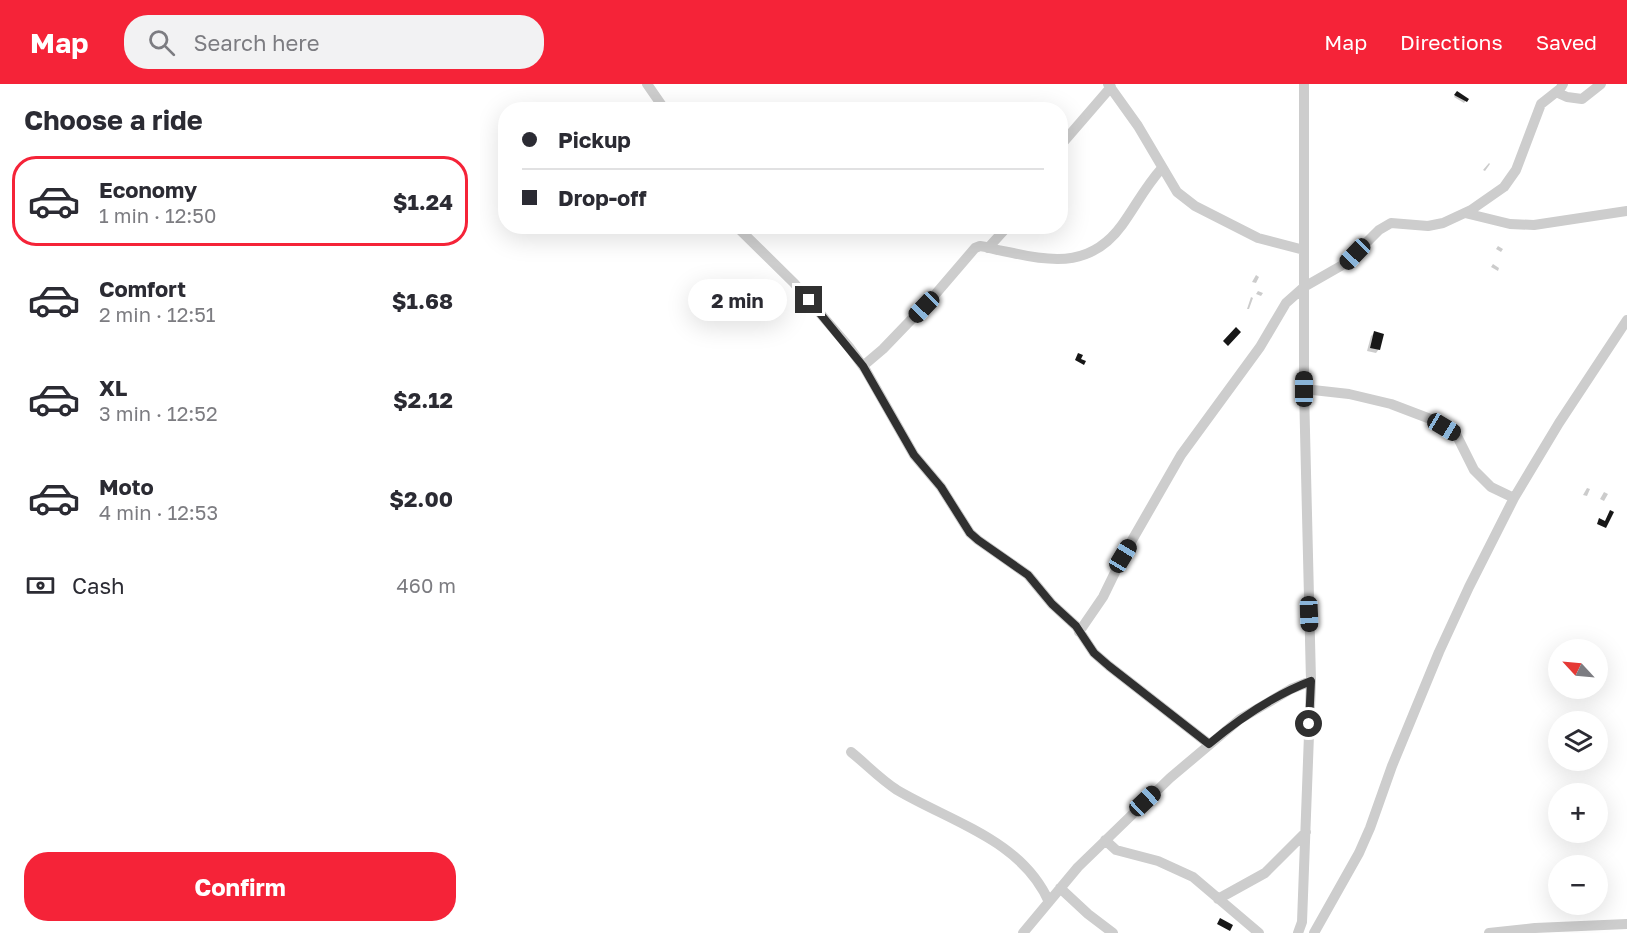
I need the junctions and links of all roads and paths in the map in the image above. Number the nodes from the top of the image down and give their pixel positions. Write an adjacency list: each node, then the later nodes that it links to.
1 (647, 84): 6 (street)
2 (1304, 84): 14 (street)
3 (1601, 84): 5 (street)
4 (1109, 86): 7 (street); 8 (street)
5 (1560, 88): 10 (street)
6 (659, 102)
7 (1068, 136)
8 (1162, 168): 13 (street); 14 (street)
9 (1627, 212): 10 (street)
10 (1464, 213): 15 (street)
11 (744, 234): 17 (street)
12 (1001, 234): 13 (street)
13 (988, 248): 17 (street)
14 (1304, 250): 15 (street)
15 (1305, 287): 18 (street); 20 (street)
16 (1627, 320): 19 (street)
17 (863, 366): 20 (street)
18 (1304, 389): 19 (street); 21 (street)
19 (1514, 498): 30 (street)
20 (1079, 632): 22 (street)
21 (1311, 681): 22 (street); 24 (street)
22 (1209, 744): 25 (street)
23 (851, 752): 28 (street)
24 (1306, 831): 27 (street); 34 (street)
25 (1105, 840): 26 (street); 27 (street)
26 (1060, 888): 28 (street); 32 (street)
27 (1218, 898): 33 (street)
28 (1049, 902): 31 (street)
29 (1627, 924): 35 (street)
30 (1319, 930)
31 (1023, 933)
32 (1113, 933)
33 (1259, 933)
34 (1298, 933)
35 (1489, 933)

